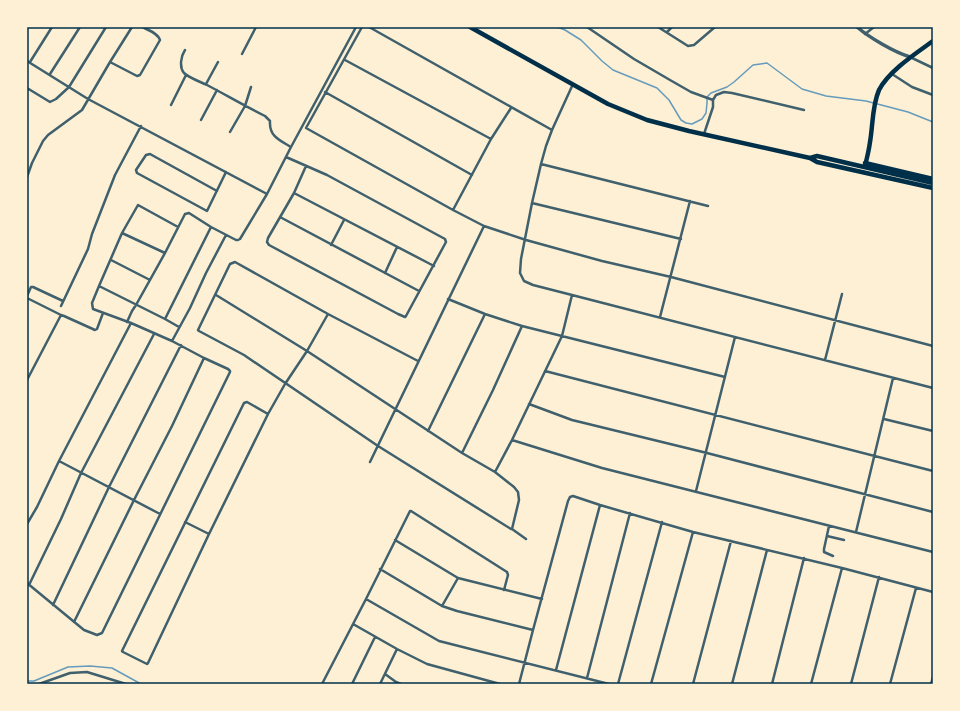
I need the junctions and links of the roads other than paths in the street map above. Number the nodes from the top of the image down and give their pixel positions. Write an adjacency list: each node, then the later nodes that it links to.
1 (52, 27): 24 (street)
2 (80, 27): 28 (street)
3 (106, 27): 33 (street)
4 (132, 27): 25 (street)
5 (142, 27): 25 (street)
6 (256, 27): 21 (street)
7 (356, 27): 51 (street)
8 (362, 27): 23 (street)
9 (369, 27): 43 (street)
10 (470, 27): 32 (main road)
11 (587, 27): 40 (street)
12 (658, 27): 17 (street)
13 (672, 27): 17 (street)
14 (715, 27): 17 (street)
15 (857, 27): 18 (street)
16 (874, 27): 18 (street)
17 (667, 32)
18 (865, 34): 22 (street)
19 (933, 41): 22 (main road)
20 (185, 50): 30 (street)
21 (242, 54)
22 (910, 57): 27 (street); 29 (main road)
23 (344, 60): 37 (street); 50 (street)
24 (28, 62): 28 (street)
25 (110, 62): 39 (street)
26 (218, 62): 31 (street)
27 (933, 68)
28 (50, 74): 33 (street)
29 (892, 74): 38 (street); 55 (main road)
30 (186, 75): 31 (street); 41 (street)
31 (206, 84): 36 (street)
32 (573, 84): 47 (street); 49 (main road)
33 (69, 87): 35 (street); 39 (street)
34 (251, 87): 42 (street)
35 (27, 88)
36 (217, 90): 42 (street); 45 (street)
37 (325, 92): 57 (street); 68 (street)
38 (933, 95)
39 (88, 99): 46 (street); 58 (street)
40 (712, 99): 44 (street); 49 (street)
41 (170, 105)
42 (245, 106): 48 (street); 51 (street)
43 (511, 108): 47 (street); 50 (street)
44 (804, 110)
45 (201, 120)
46 (141, 126): 56 (street); 93 (street)
47 (552, 130): 53 (street)
48 (230, 132)
49 (704, 135): 55 (main road)
50 (491, 139): 57 (street)
51 (291, 147): 52 (street)
52 (286, 157): 54 (street); 64 (street)
53 (541, 164): 65 (street); 66 (street)
54 (306, 166): 63 (street); 82 (street)
55 (864, 168): 59 (main road); 60 (main road); 61 (main road)
56 (226, 172): 62 (street); 64 (street)
57 (472, 175): 68 (street)
58 (27, 177)
59 (933, 179)
60 (933, 183)
61 (933, 188)
62 (217, 191): 62 (street)
63 (294, 193): 69 (street); 70 (street)
64 (267, 194): 75 (street)
65 (690, 201): 67 (street); 76 (street)
66 (532, 203): 76 (street); 77 (street)
67 (708, 206)
68 (453, 210): 71 (street)
69 (280, 217): 78 (street); 87 (street)
70 (344, 220): 78 (street); 79 (street)
71 (484, 226): 77 (street); 92 (street)
72 (178, 227): 73 (street); 74 (street); 80 (street)
73 (211, 227): 75 (street); 101 (street)
74 (122, 233): 80 (street); 81 (street)
75 (226, 234): 106 (street)
76 (681, 239): 84 (street)
77 (526, 240): 84 (street); 90 (street)
78 (331, 245): 83 (street)
79 (397, 247): 82 (street); 83 (street)
80 (165, 253): 85 (street)
81 (111, 260): 85 (street); 86 (street)
82 (434, 266): 87 (street)
83 (385, 273): 87 (street)
84 (671, 277): 100 (street); 102 (street)
85 (150, 280): 94 (street)
86 (99, 286): 94 (street); 96 (street)
87 (419, 291)
88 (842, 294): 102 (street)
89 (216, 295): 97 (street); 113 (street); 121 (street)
90 (572, 295): 100 (street); 108 (street)
91 (27, 297): 93 (street); 99 (street)
92 (448, 300): 98 (street); 116 (street)
93 (63, 301): 95 (street)
94 (136, 305): 101 (street); 103 (street)
95 (61, 306)
96 (103, 313): 99 (street); 103 (street)
97 (328, 314): 113 (street); 116 (street)
98 (485, 314): 105 (street); 128 (street)
99 (61, 315): 120 (street)
100 (660, 317): 109 (street)
101 (165, 318): 106 (street)
102 (835, 321): 112 (street); 115 (street)
103 (127, 322): 104 (street)
104 (131, 323): 107 (street); 135 (street)
105 (522, 326): 108 (street); 132 (street)
106 (179, 327): 110 (street)
107 (154, 334): 110 (street); 139 (street)
108 (562, 336): 117 (street); 118 (street)
109 (735, 337): 115 (street); 118 (street)
110 (172, 341): 111 (street)
111 (181, 345): 114 (street); 140 (street)
112 (933, 346)
113 (307, 350): 121 (street); 124 (street)
114 (204, 358): 143 (street); 147 (street)
115 (825, 360): 119 (street)
116 (418, 362): 124 (street)
117 (545, 371): 123 (street); 126 (street)
118 (725, 377): 126 (street)
119 (893, 378): 122 (street); 127 (street)
120 (27, 380)
121 (285, 384): 125 (street); 131 (street)
122 (933, 388)
123 (529, 404): 130 (street); 133 (street)
124 (396, 409): 128 (street); 131 (street)
125 (268, 414): 148 (street); 155 (street)
126 (715, 415): 133 (street); 134 (street)
127 (884, 419): 129 (street); 134 (street)
128 (428, 431): 132 (street)
129 (933, 431)
130 (512, 440): 138 (street); 141 (street)
131 (378, 446): 136 (street); 152 (street)
132 (462, 453): 138 (street)
133 (706, 453): 141 (street); 142 (street)
134 (874, 457): 137 (street); 142 (street)
135 (59, 461): 139 (street); 150 (street)
136 (370, 462)
137 (933, 471)
138 (496, 472): 152 (street)
139 (81, 473): 140 (street); 169 (street)
140 (109, 487): 143 (street); 175 (street)
141 (696, 492): 151 (street)
142 (865, 495): 145 (street); 154 (street)
143 (134, 500): 147 (street); 177 (street)
144 (600, 505): 146 (street); 174 (street); 183 (street)
145 (933, 512)
146 (630, 513): 149 (street); 186 (street)
147 (160, 514): 177 (street)
148 (185, 522): 155 (street); 155 (street)
149 (662, 522): 153 (street); 196 (street)
150 (27, 524)
151 (829, 526): 154 (street); 156 (street)
152 (512, 529): 157 (street)
153 (693, 532): 160 (street); 197 (street)
154 (856, 532): 162 (street)
155 (209, 534)
156 (827, 536): 159 (street); 163 (street)
157 (526, 539)
158 (395, 540): 166 (street); 168 (street); 171 (street)
159 (844, 540)
160 (731, 541): 161 (street); 198 (street)
161 (767, 550): 164 (street); 199 (street)
162 (933, 552)
163 (833, 556)
164 (804, 558): 165 (street); 200 (street)
165 (842, 568): 167 (street); 201 (street)
166 (380, 569): 173 (street); 176 (street)
167 (878, 577): 170 (street); 202 (street)
168 (458, 578): 171 (street); 176 (street)
169 (28, 584): 175 (street)
170 (916, 588): 172 (street); 203 (street)
171 (504, 590): 174 (street)
172 (933, 592)
173 (366, 599): 178 (street); 182 (street)
174 (542, 599): 179 (street)
175 (53, 605): 177 (street)
176 (442, 606): 179 (street)
177 (74, 622)
178 (353, 624): 180 (street); 189 (street)
179 (532, 630): 182 (street)
180 (375, 636): 181 (street); 190 (street)
181 (397, 649): 184 (street); 193 (street)
182 (525, 662): 183 (street); 194 (street)
183 (556, 670): 186 (street)
184 (385, 674): 191 (street); 192 (street)
185 (933, 677): 204 (street)
186 (587, 678): 195 (street)
187 (40, 684): 188 (street)
188 (126, 684)
189 (322, 684)
190 (352, 684)
191 (380, 684)
192 (401, 684)
193 (500, 684)
194 (519, 684)
195 (609, 684)
196 (618, 684)
197 (652, 684)
198 (693, 684)
199 (732, 684)
200 (772, 684)
201 (811, 684)
202 (851, 684)
203 (890, 684)
204 (931, 684)

